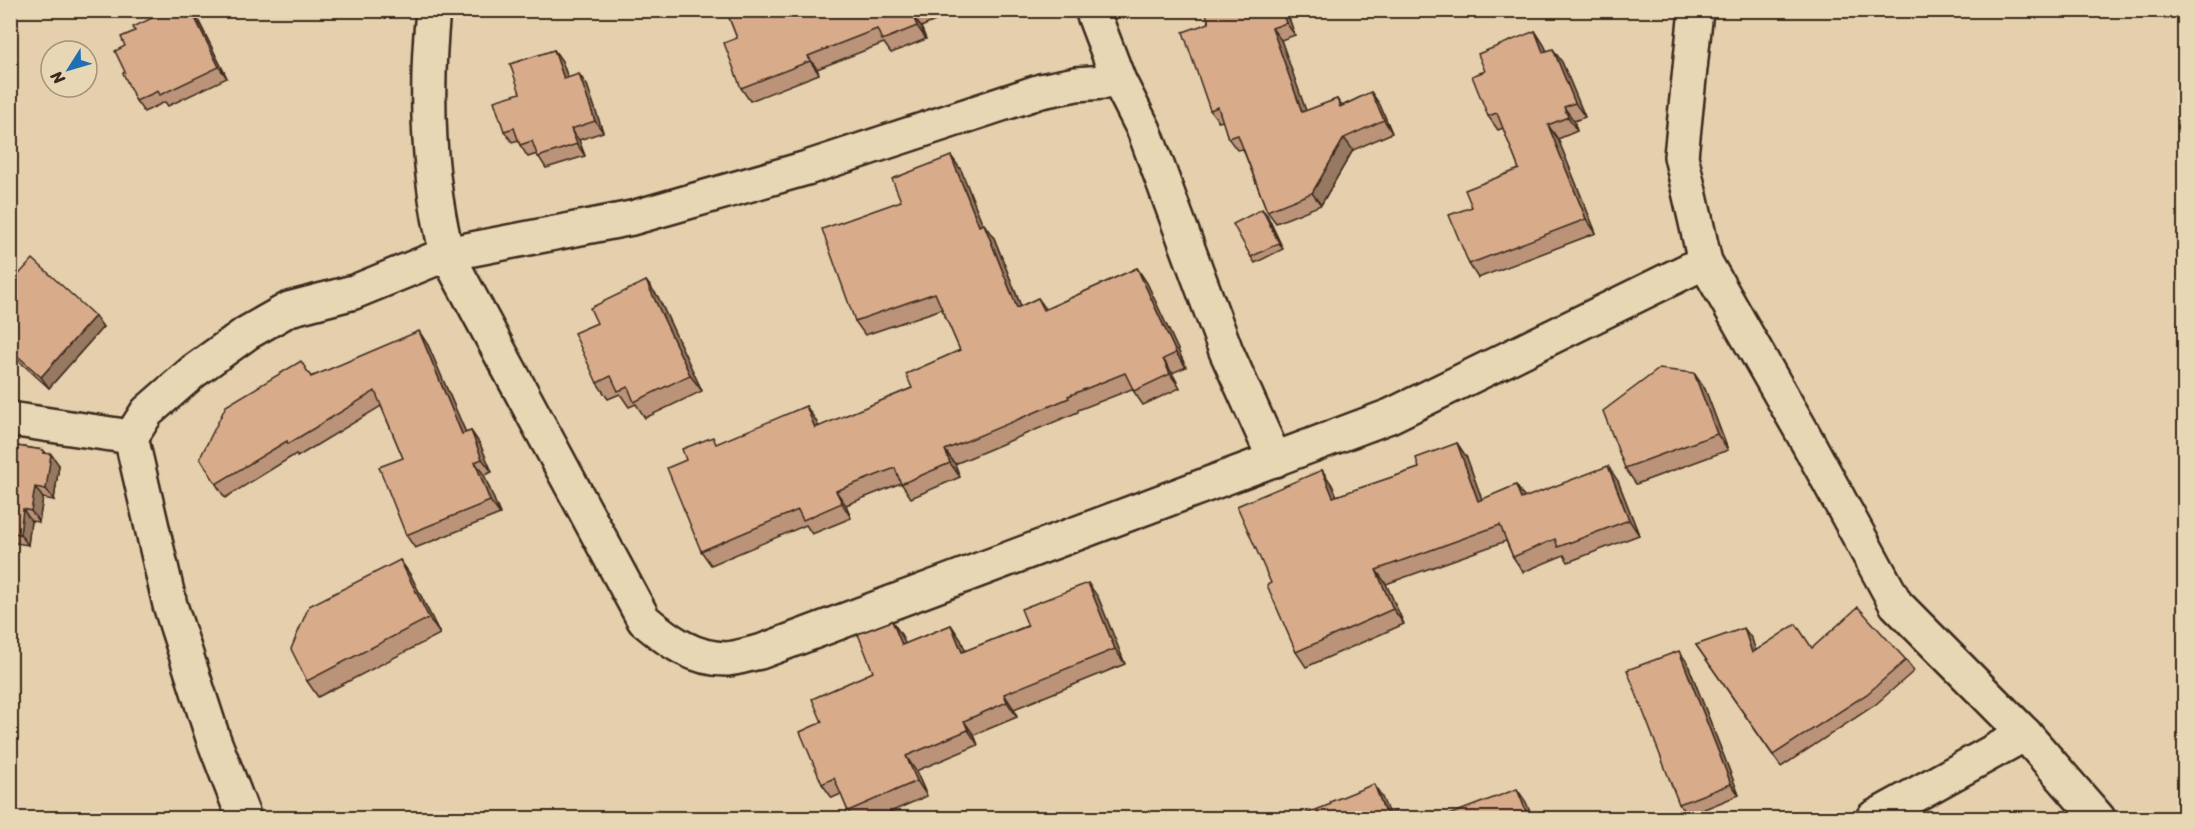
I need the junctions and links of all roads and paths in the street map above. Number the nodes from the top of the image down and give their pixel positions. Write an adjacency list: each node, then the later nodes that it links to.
1 (433, 10): 5 (street)
2 (1092, 10): 4 (street)
3 (1696, 10): 6 (street)
4 (1119, 81): 5 (street); 9 (street)
5 (447, 254): 8 (street); 9 (street)
6 (1705, 262): 9 (street); 10 (street)
7 (10, 419): 8 (street)
8 (132, 437): 11 (street)
9 (1275, 460)
10 (2025, 734): 12 (street); 13 (street)
11 (244, 819)
12 (1873, 819)
13 (2098, 819)

